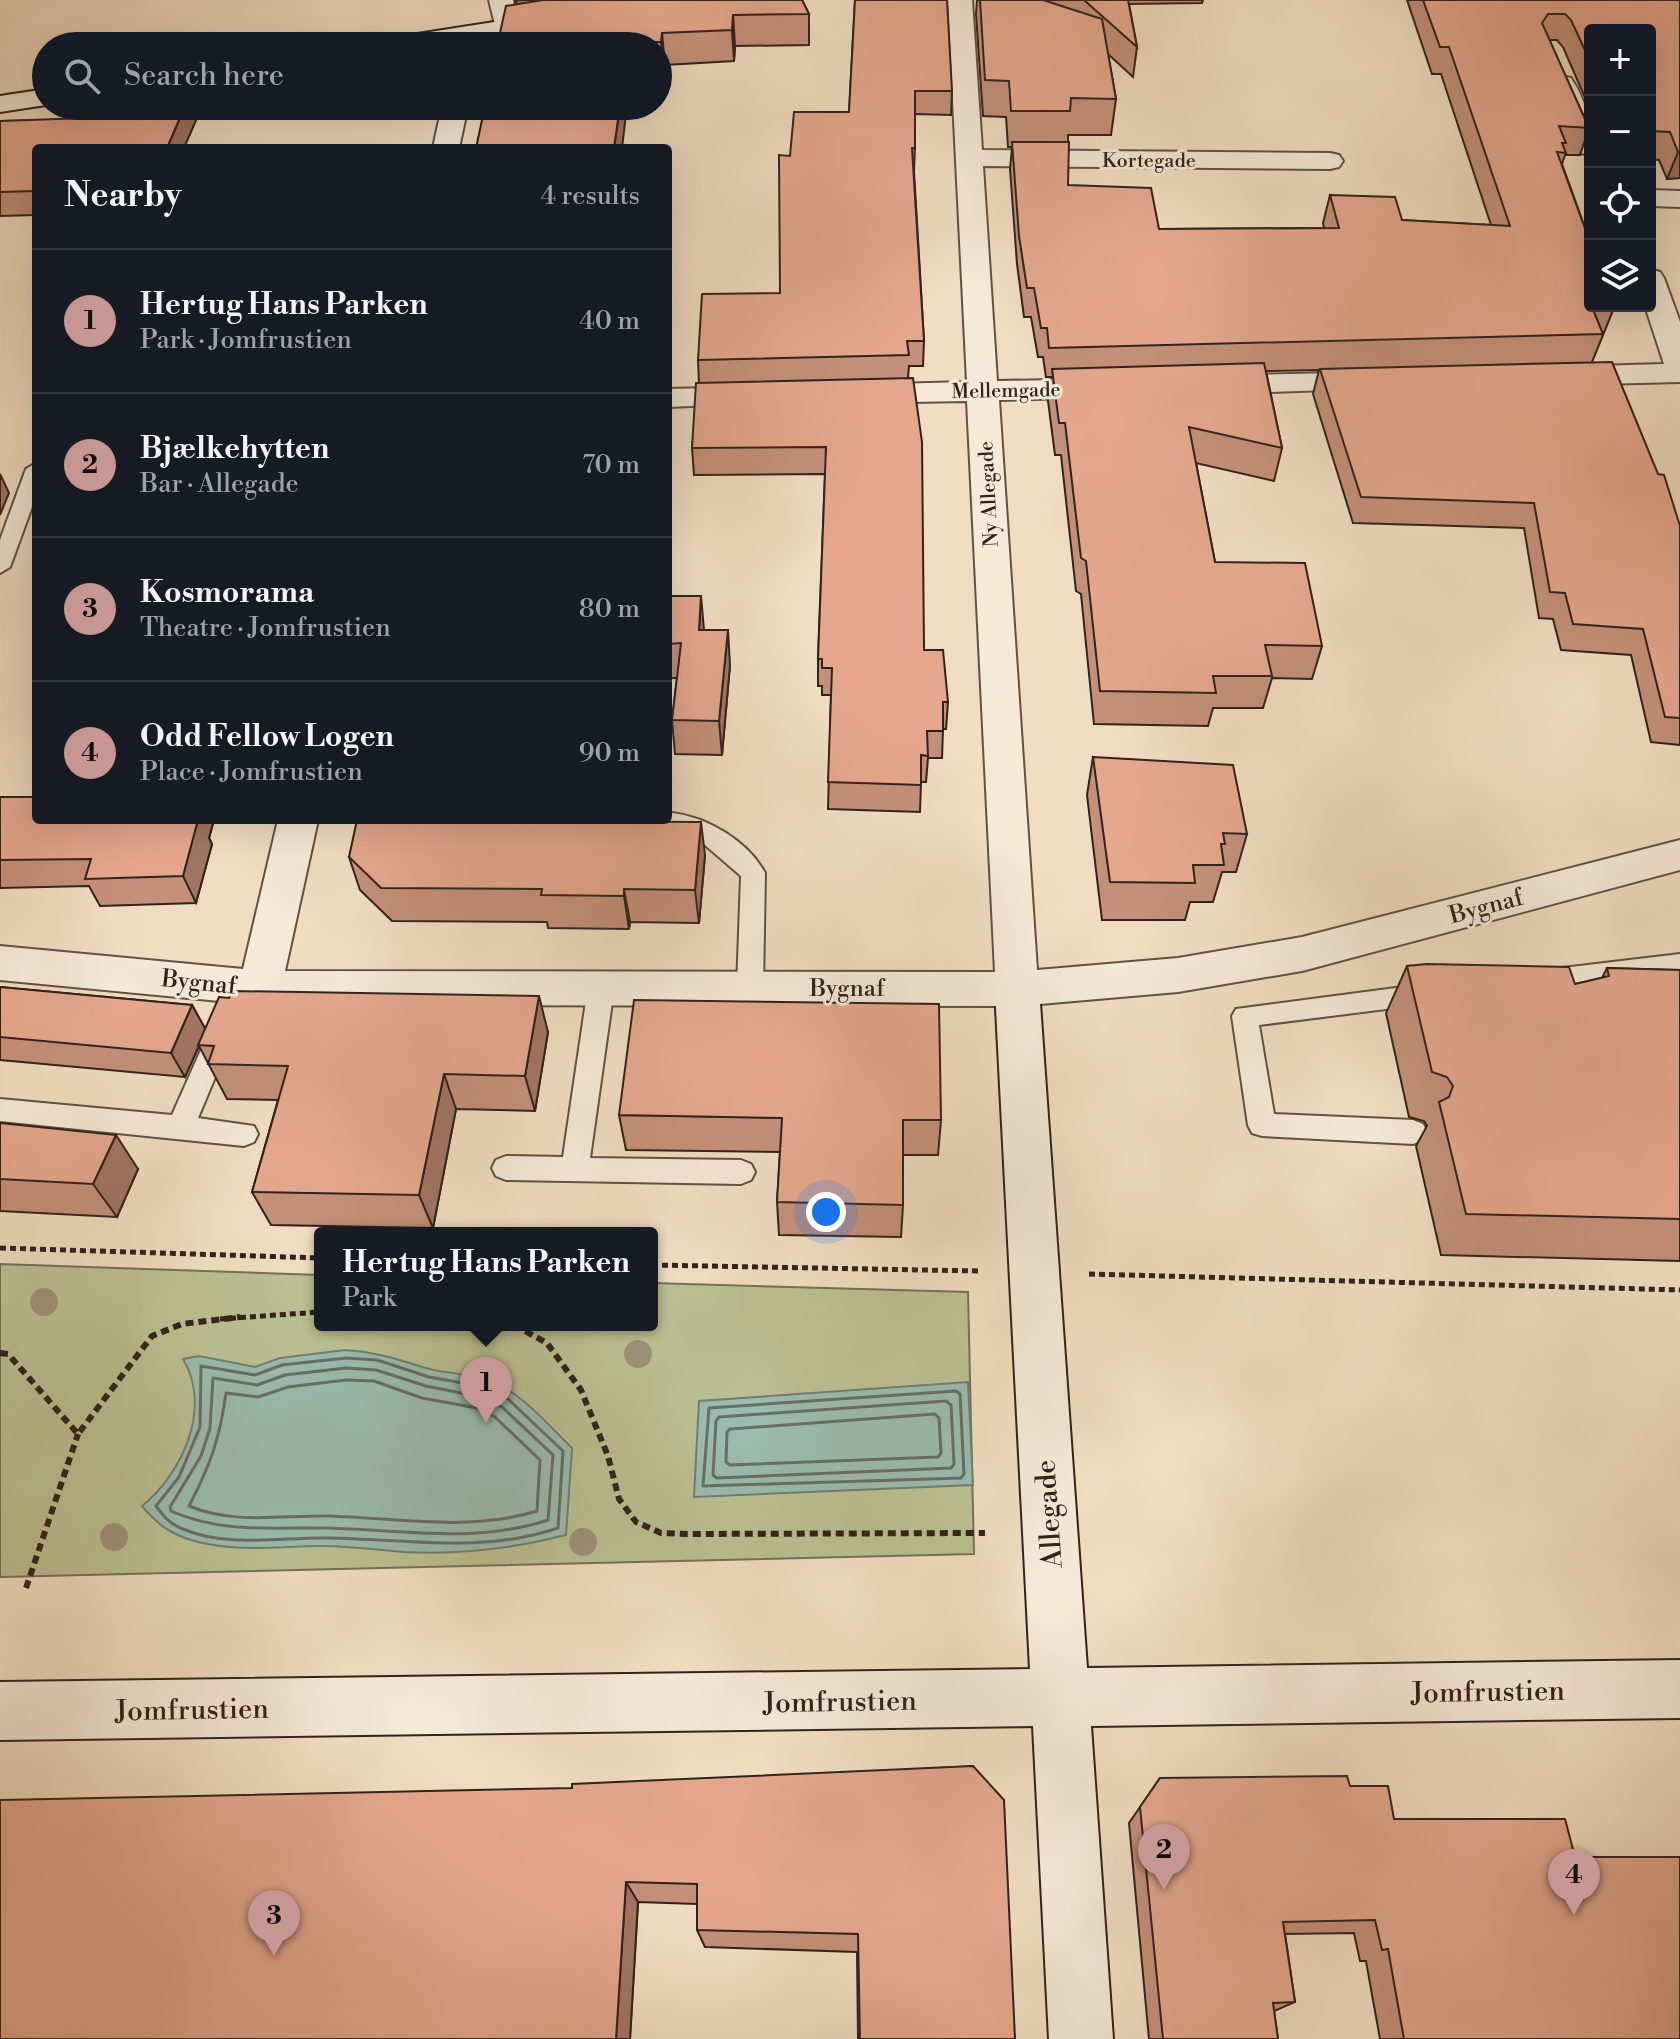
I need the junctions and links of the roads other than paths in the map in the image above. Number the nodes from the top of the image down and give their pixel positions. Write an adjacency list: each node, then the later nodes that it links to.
1 (501, 0): 4 (street)
2 (681, 0): 4 (street)
3 (960, 0): 12 (street, Ny Allegade)
4 (505, 28): 5 (street)
5 (493, 32)
6 (1553, 61): 10 (street)
7 (32, 99): 8 (street)
8 (0, 104)
9 (452, 120): 11 (street)
10 (1584, 133)
11 (447, 144)
12 (969, 158): 13 (street, Kortegade); 23 (street, Ny Allegade)
13 (1330, 161)
14 (1656, 198): 15 (street)
15 (1680, 199)
16 (1656, 295): 17 (street)
17 (1680, 365)
18 (1680, 373): 19 (street)
19 (1521, 377)
20 (1410, 380): 21 (street)
21 (1189, 386)
22 (1141, 387): 23 (street, Mellemgade)
23 (982, 391): 24 (street, Mellemgade); 38 (street, Ny Allegade)
24 (825, 395)
25 (778, 396): 26 (street)
26 (672, 398)
27 (32, 480): 28 (lane)
28 (0, 567)
29 (672, 822): 37 (lane)
30 (297, 824): 35 (street)
31 (1680, 855): 38 (street, Bygnaf)
32 (0, 963): 35 (street, Bygnaf)
33 (1680, 964): 34 (lane)
34 (1509, 985)
35 (250, 987): 36 (street, Bygnaf); 41 (lane)
36 (601, 988): 37 (street, Bygnaf); 45 (lane)
37 (750, 988): 38 (street, Bygnaf)
38 (1017, 989): 48 (street, Allegade)
39 (1447, 992): 42 (lane)
40 (0, 1110): 41 (lane)
41 (180, 1128): 43 (lane)
42 (1413, 1132)
43 (244, 1134)
44 (506, 1168): 45 (lane)
45 (575, 1169): 46 (lane)
46 (741, 1172)
47 (1680, 1689): 48 (street, Jomfrustien)
48 (1061, 1698): 49 (street, Jomfrustien); 50 (street, Allegade)
49 (0, 1711)
50 (1081, 2039)

